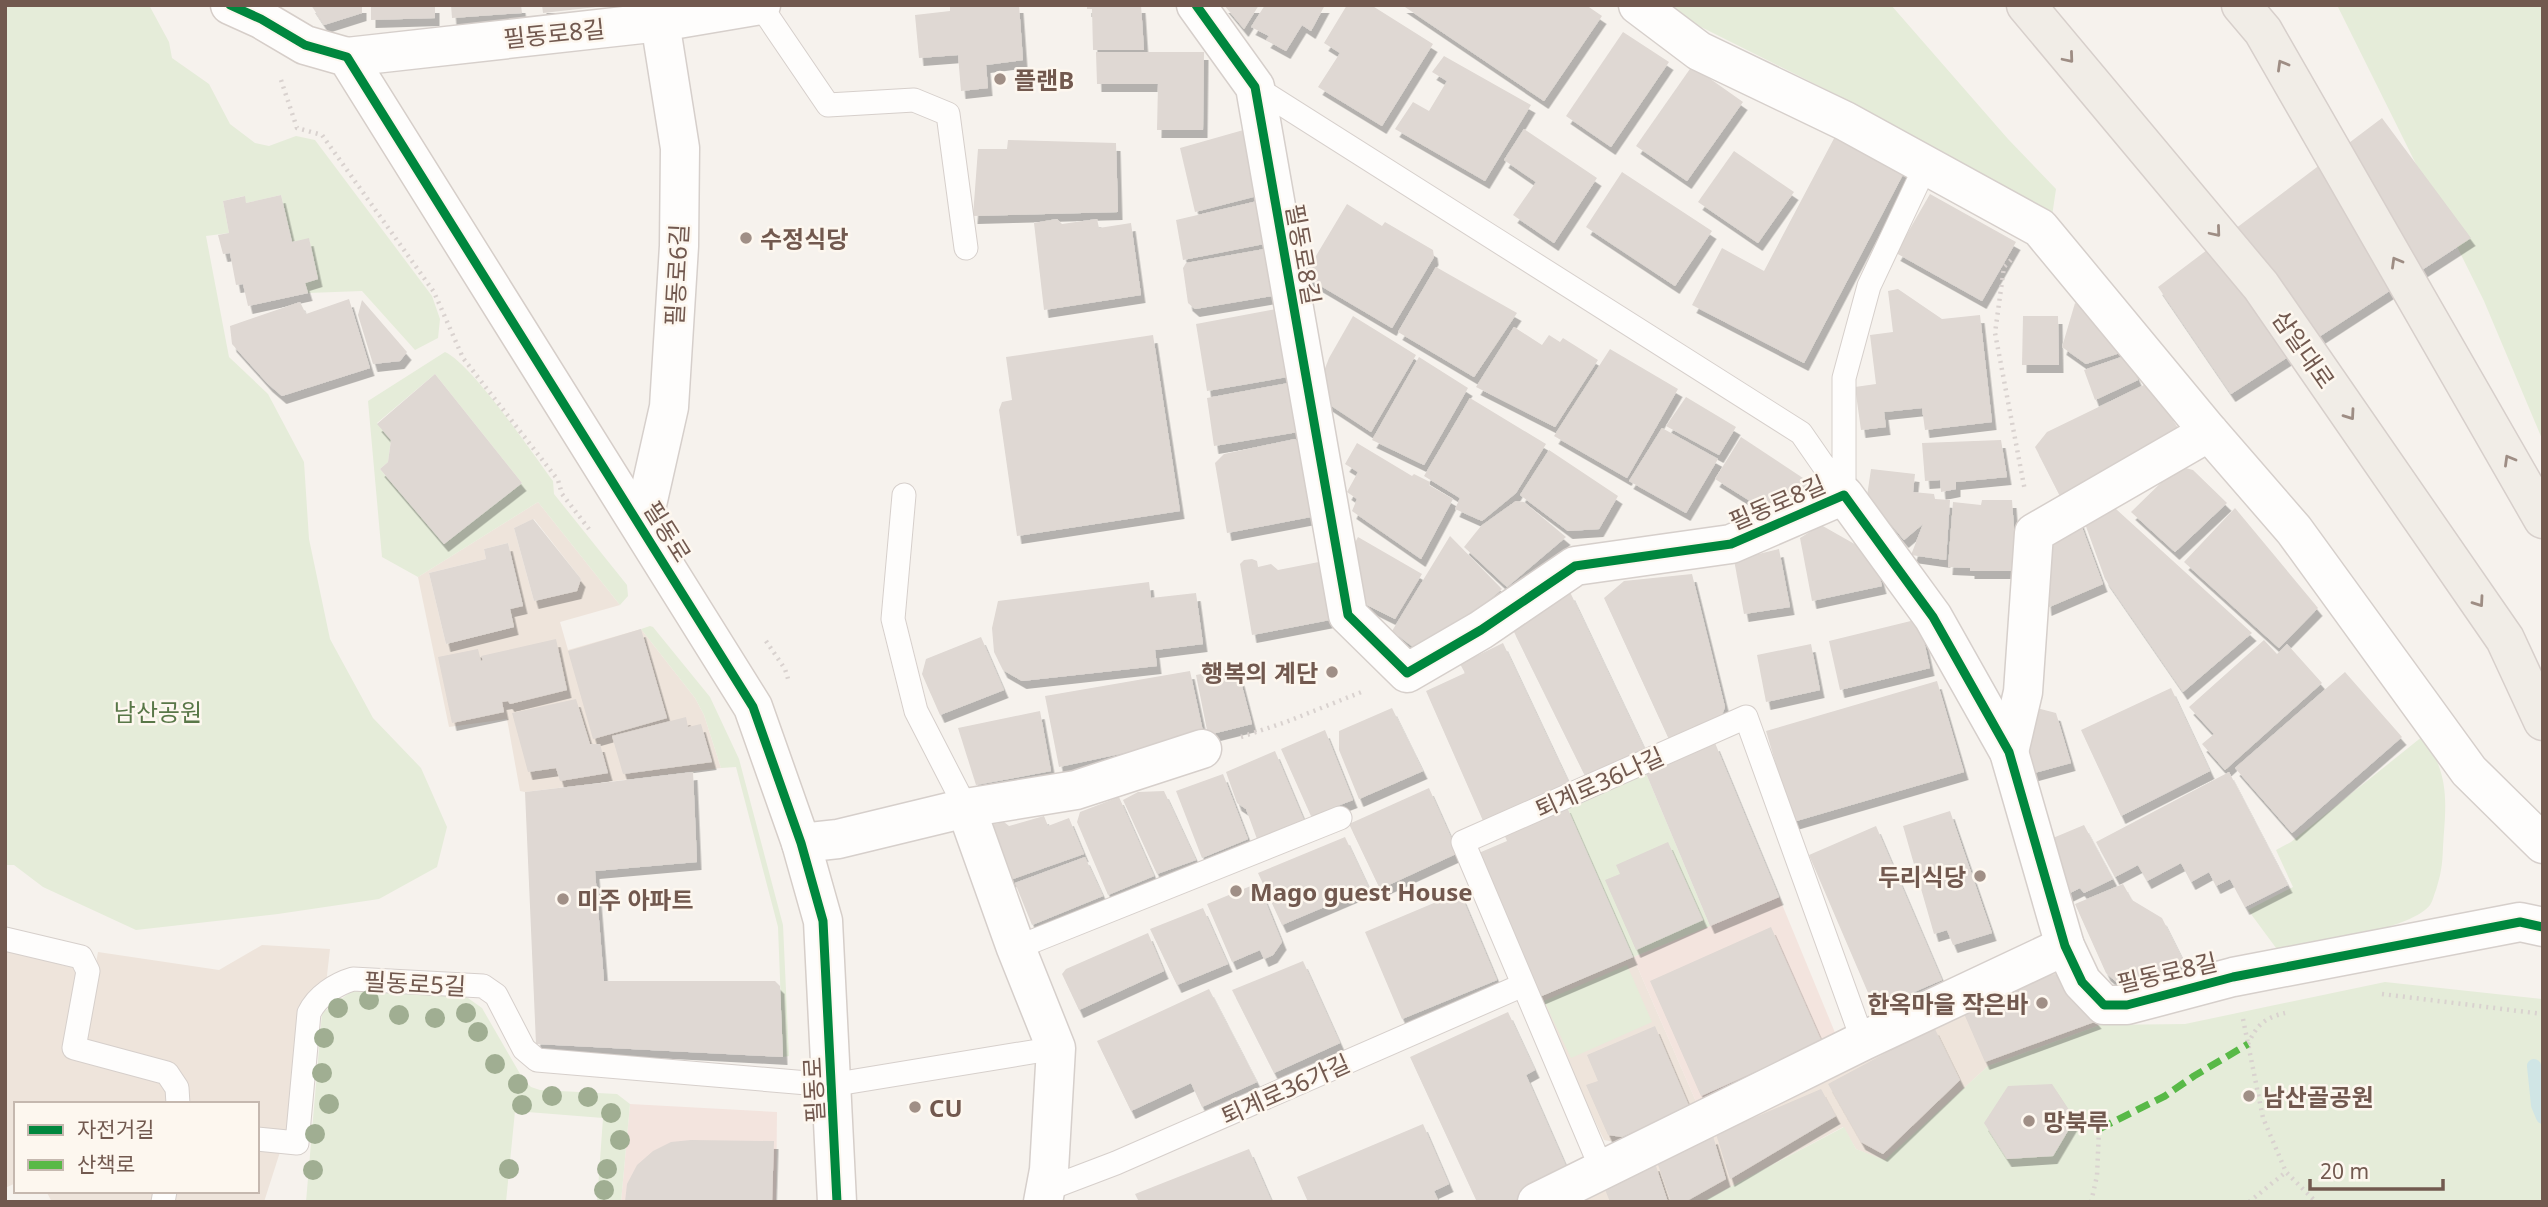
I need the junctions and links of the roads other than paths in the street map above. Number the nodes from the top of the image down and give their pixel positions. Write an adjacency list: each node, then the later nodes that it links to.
1 (760, 5): 6 (street, 필동로8길); 12 (lane, 필동로8길)
2 (1196, 5): 10 (street, 필동로8길)
3 (1637, 5): 11 (street)
4 (2026, 5): 18 (main road, 삼일대로, one-way to 18)
5 (2241, 5): 16 (main road, one-way to 5)
6 (708, 10): 8 (street, 필동로8길)
7 (245, 12): 9 (street)
8 (660, 22): 9 (street, 필동로8길); 17 (street, 필동로6길)
9 (346, 57): 17 (street, 필동로)
10 (1255, 87): 15 (lane, 필동로8길); 15 (street, 필동로8길)
11 (1926, 165): 13 (street); 15 (lane, 필동로8길)
12 (966, 248)
13 (2209, 432): 20 (street, 필동로8길); 24 (street)
14 (904, 495): 21 (lane, 퇴계로36가길)
15 (1844, 495): 20 (street, 필동로8길)
16 (2543, 519)
17 (642, 527): 23 (street, 필동로)
18 (2543, 721)
19 (1202, 749): 21 (street)
20 (2009, 752): 27 (street, 필동로8길)
21 (966, 808): 23 (street); 28 (street, 퇴계로36가길)
22 (1340, 818): 28 (lane)
23 (802, 843): 32 (street, 필동로)
24 (2543, 844)
25 (2543, 927): 27 (street, 필동로8길)
26 (5, 939): 33 (lane)
27 (2065, 946): 30 (street)
28 (1016, 948): 31 (street, 퇴계로36가길)
29 (1523, 985): 30 (lane, 퇴계로36나길); 35 (lane, 퇴계로36나길); 36 (lane, 퇴계로36가길)
30 (1863, 1041): 35 (street)
31 (1056, 1048): 32 (lane); 36 (street, 퇴계로36가길)
32 (831, 1085): 34 (lane, 필동로5길); 37 (street, 필동로)
33 (178, 1102)
34 (259, 1139)
35 (1602, 1170): 38 (street)
36 (1044, 1196)
37 (837, 1202)
38 (1538, 1202)

